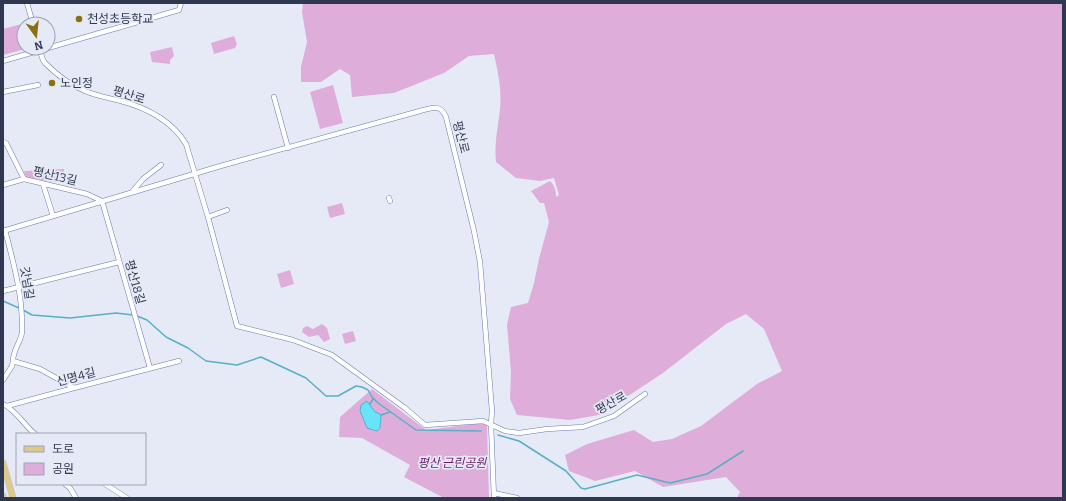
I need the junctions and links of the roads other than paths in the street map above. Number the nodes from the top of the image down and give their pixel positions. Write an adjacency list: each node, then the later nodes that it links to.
1 (27, 3): 3 (street)
2 (181, 3): 4 (street)
3 (31, 16)
4 (56, 45)
5 (18, 56): 7 (street)
6 (42, 56): 14 (street, 평산로)
7 (3, 61)
8 (38, 85): 9 (street)
9 (3, 92)
10 (274, 97): 12 (street)
11 (3, 142): 15 (street)
12 (288, 148): 14 (street, 평산로); 34 (street, 평산로)
13 (161, 165): 18 (street)
14 (194, 174): 18 (street, 평산로); 22 (street, 평산로)
15 (24, 179): 16 (street, 평산13길); 17 (street, 평산13길)
16 (3, 184)
17 (43, 184): 19 (street, 평산13길); 21 (street)
18 (132, 193): 19 (street, 평산로)
19 (102, 202): 21 (street, 평산로); 24 (street, 평산18길)
20 (227, 210): 22 (street)
21 (54, 216): 23 (street, 평산로)
22 (208, 217): 34 (street, 평산로)
23 (4, 231): 25 (street, 갓넘길)
24 (119, 262): 25 (street); 29 (street, 평산18길)
25 (20, 287): 26 (street); 27 (street, 갓넘길)
26 (3, 291)
27 (13, 361): 30 (street, 갓넘길); 31 (street)
28 (179, 361): 29 (street, 신명4길)
29 (150, 368): 31 (street, 신명4길)
30 (3, 380)
31 (74, 388): 33 (street, 신명4길)
32 (645, 394): 34 (street, 평산로)
33 (5, 405): 35 (street)
34 (491, 424): 39 (street)
35 (34, 433)
36 (3, 462): 40 (main road)
37 (66, 485): 41 (street)
38 (107, 485): 42 (street)
39 (494, 496): 43 (street)
40 (13, 498)
41 (76, 498)
42 (128, 498)
43 (517, 498)

